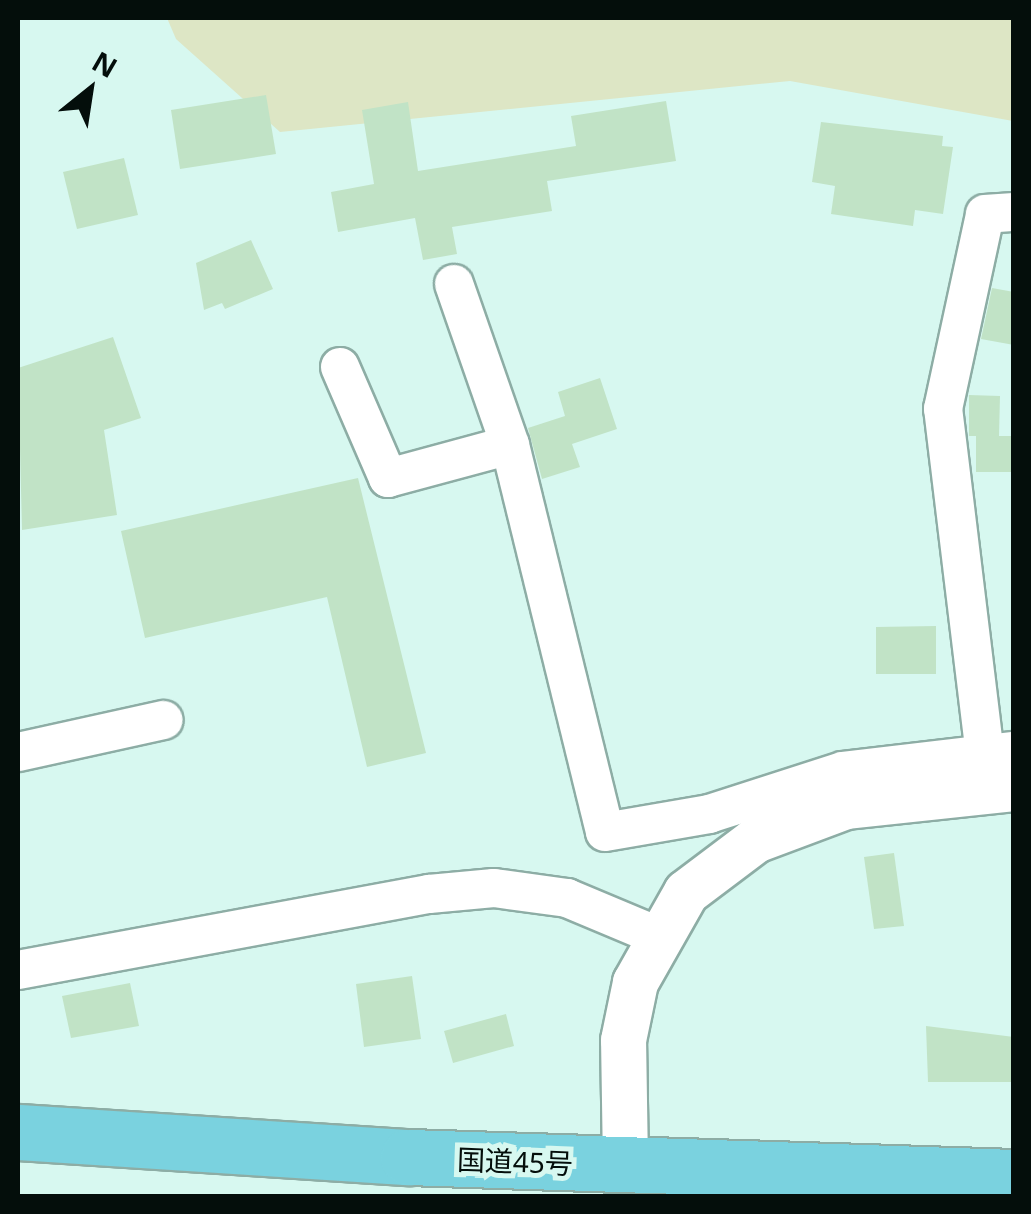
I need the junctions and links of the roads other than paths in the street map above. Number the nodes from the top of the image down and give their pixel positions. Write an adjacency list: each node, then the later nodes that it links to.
1 (1014, 212): 7 (street)
2 (454, 284): 4 (street)
3 (340, 367): 4 (street)
4 (510, 445): 7 (street)
5 (164, 720): 6 (street)
6 (18, 752)
7 (1004, 765): 8 (street)
8 (658, 936): 9 (street); 11 (street)
9 (20, 963)
10 (18, 1132): 11 (highway, 国道45号)
11 (625, 1164): 12 (highway, 国道45号)
12 (1014, 1177)

